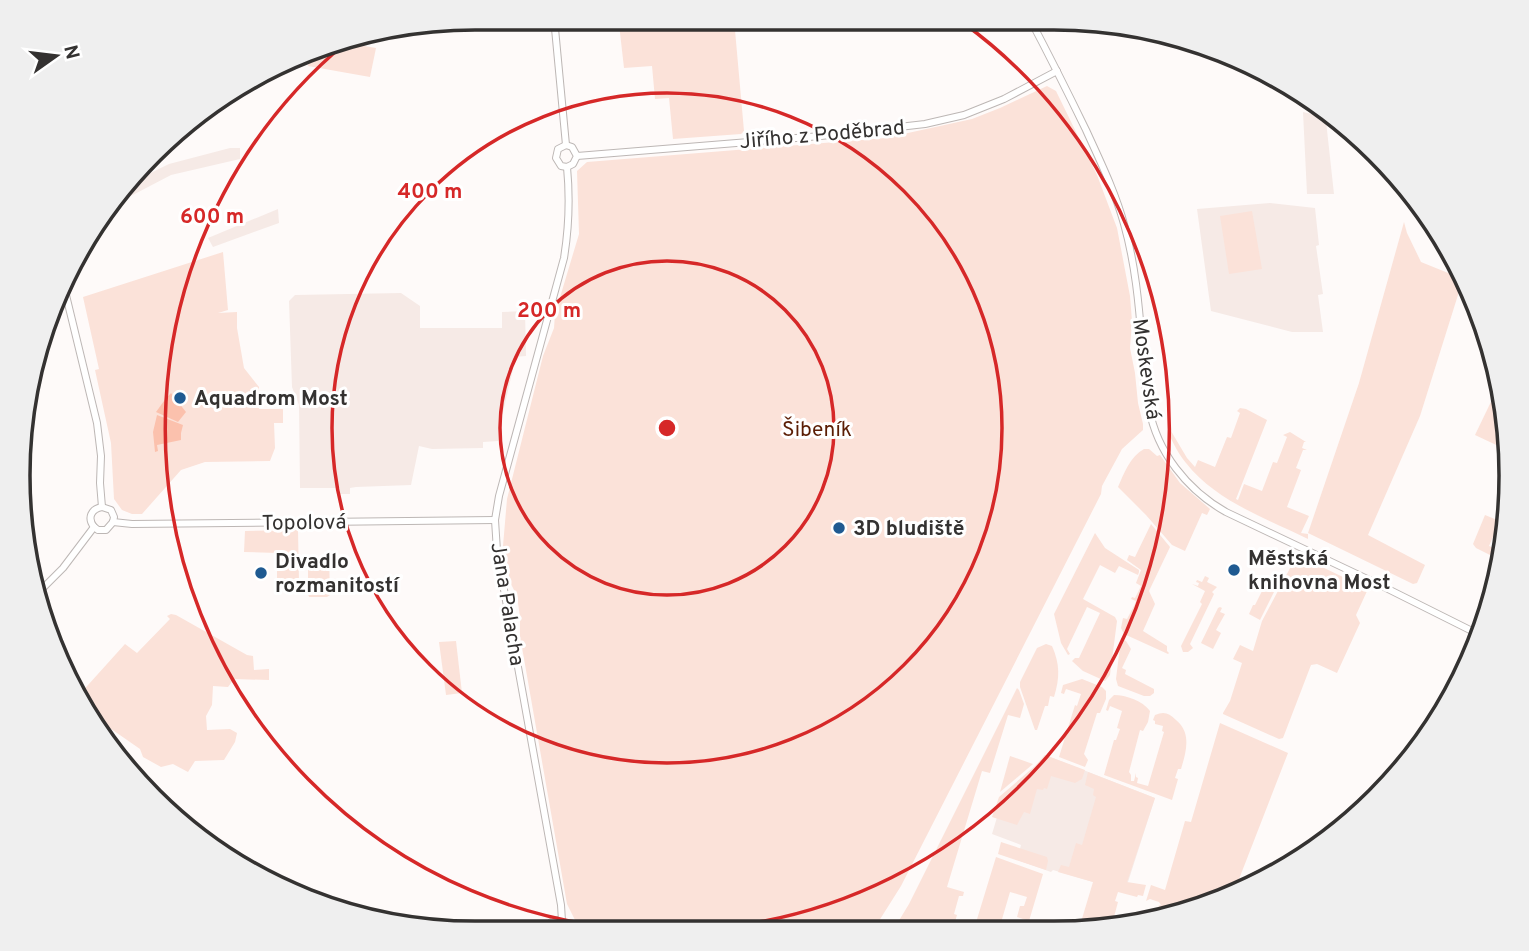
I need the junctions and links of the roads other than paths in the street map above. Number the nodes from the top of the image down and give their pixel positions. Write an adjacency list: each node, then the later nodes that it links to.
1 (555, 30): 4 (street)
2 (1036, 30): 3 (street, Moskevská)
3 (1057, 71): 5 (street, Jiřího z Poděbrad); 13 (street, Moskevská)
4 (566, 145): 5 (street); 6 (street)
5 (577, 156): 6 (street)
6 (568, 167): 9 (street, Jana Palacha)
7 (67, 299): 8 (street)
8 (102, 507): 10 (street); 11 (street)
9 (495, 520): 10 (street, Topolová); 14 (street, Jana Palacha)
10 (114, 522): 11 (street, Topolová)
11 (94, 527): 12 (street)
12 (44, 587)
13 (1471, 631)
14 (562, 920): 15 (street)
15 (554, 921)

